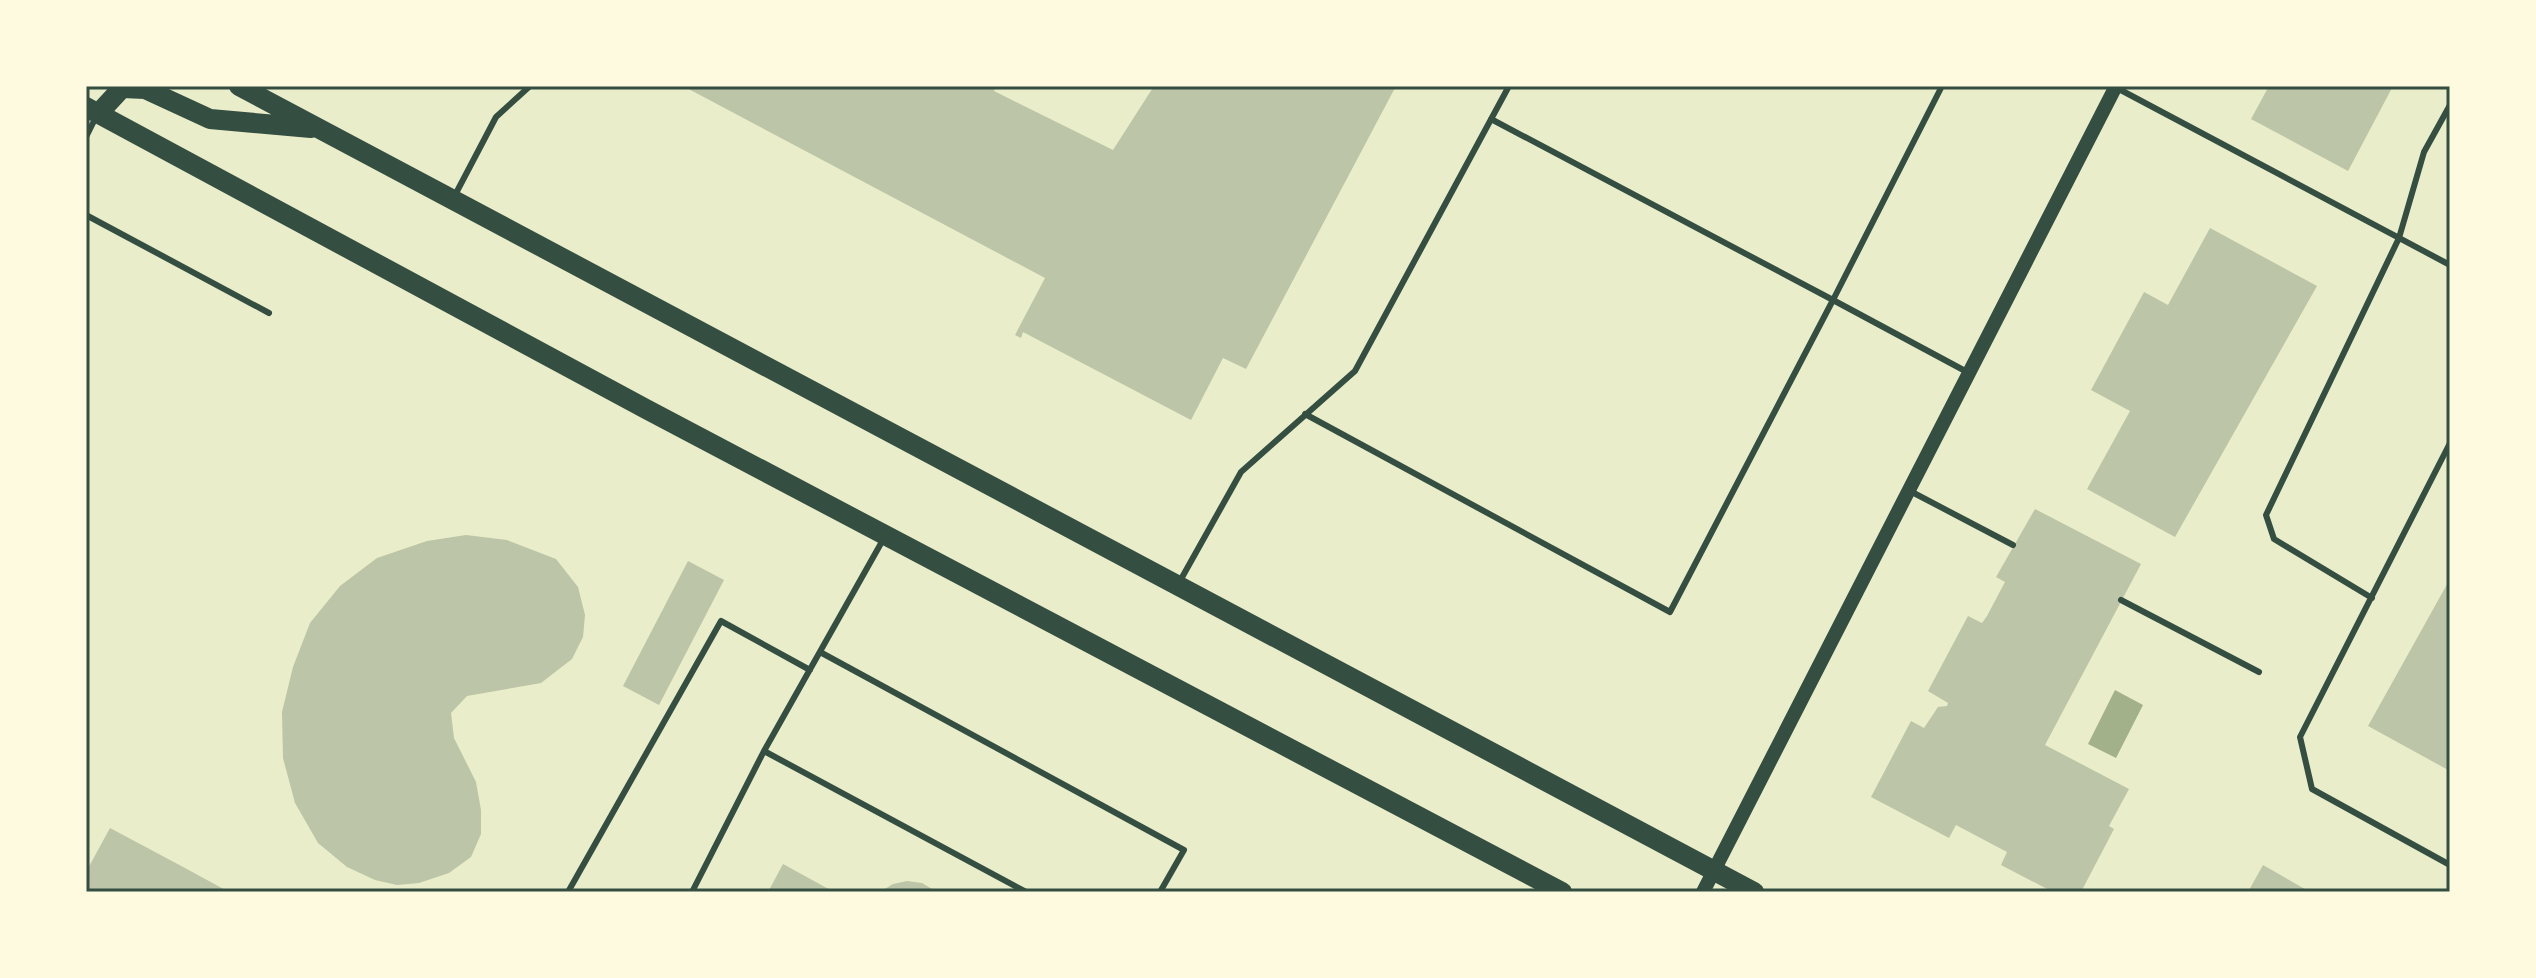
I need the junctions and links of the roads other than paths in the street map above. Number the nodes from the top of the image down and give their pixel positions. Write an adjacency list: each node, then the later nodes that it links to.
1 (239, 86): 9 (main road)
2 (530, 86): 11 (lane)
3 (1509, 86): 8 (lane)
4 (1942, 86): 15 (lane)
5 (2116, 86): 13 (lane); 17 (street)
6 (2450, 105): 13 (lane)
7 (92, 110): 9 (main road); 10 (lane); 21 (main road)
8 (1491, 119): 15 (lane); 18 (lane)
9 (323, 129): 11 (main road)
10 (86, 137)
11 (452, 199): 23 (main road)
12 (86, 215): 16 (lane)
13 (2399, 238): 14 (lane); 24 (lane)
14 (2450, 265)
15 (1833, 300): 17 (lane); 18 (lane)
16 (269, 313)
17 (1969, 373): 20 (street)
18 (1305, 414): 23 (lane)
19 (2450, 443): 24 (lane)
20 (1910, 490): 22 (lane); 31 (street)
21 (886, 535): 26 (lane); 36 (main road)
22 (2013, 545)
23 (1177, 585): 31 (main road)
24 (2372, 598): 30 (lane)
25 (2121, 600): 28 (lane)
26 (820, 652): 27 (lane); 35 (lane)
27 (810, 670): 29 (lane); 32 (lane)
28 (2259, 672)
29 (764, 751): 33 (lane); 34 (lane)
30 (2450, 865)
31 (1714, 871): 37 (street); 38 (main road)
32 (568, 892)
33 (692, 892)
34 (1026, 892)
35 (1160, 892)
36 (1562, 892)
37 (1703, 892)
38 (1754, 892)

